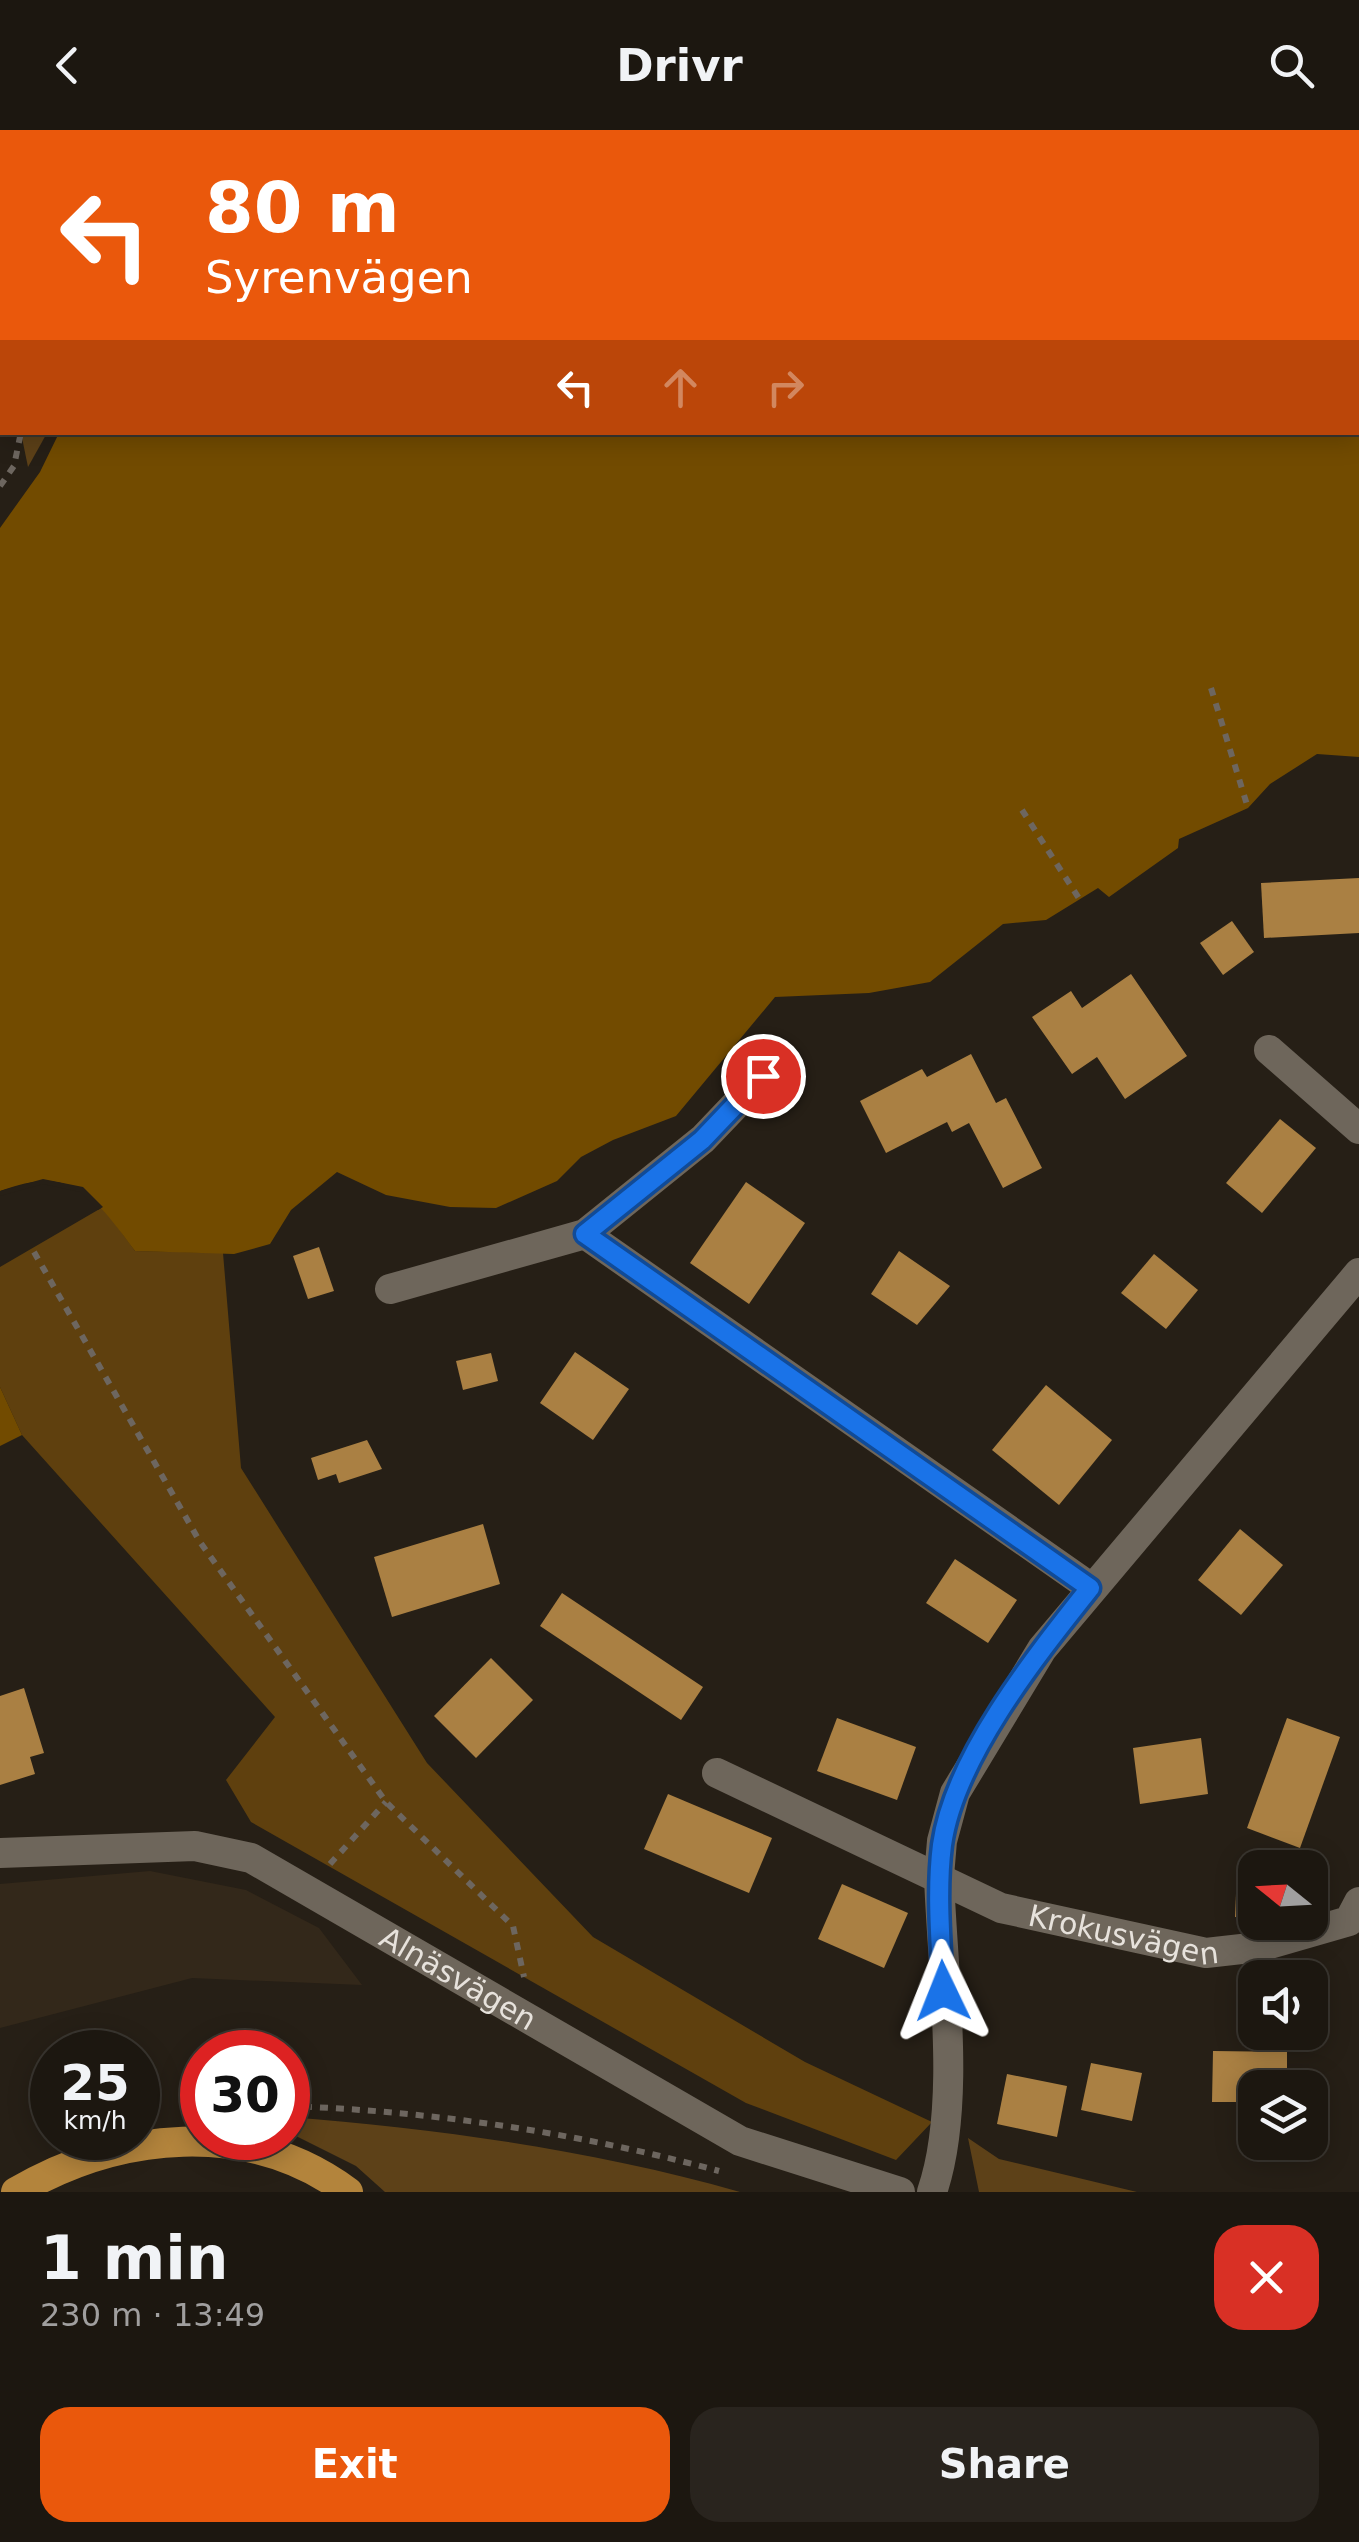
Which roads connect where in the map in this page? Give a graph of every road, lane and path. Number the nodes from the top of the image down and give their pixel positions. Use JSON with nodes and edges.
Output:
{"nodes":[{"id":1,"x":20,"y":435,"type":"edge"},
{"id":2,"x":0,"y":486,"type":"edge"},
{"id":3,"x":1210,"y":688,"type":"dead end"},
{"id":4,"x":1248,"y":808,"type":"dead end"},
{"id":5,"x":1022,"y":810,"type":"dead end"},
{"id":6,"x":1080,"y":900,"type":"dead end"},
{"id":7,"x":1269,"y":1050,"type":"dead end"},
{"id":8,"x":763,"y":1076,"type":"dead end"},
{"id":9,"x":1359,"y":1129,"type":"edge"},
{"id":10,"x":585,"y":1234,"type":"junction"},
{"id":11,"x":34,"y":1252,"type":"dead end"},
{"id":12,"x":1359,"y":1274,"type":"edge"},
{"id":13,"x":390,"y":1289,"type":"dead end"},
{"id":14,"x":1090,"y":1588,"type":"junction"},
{"id":15,"x":717,"y":1773,"type":"dead end"},
{"id":16,"x":386,"y":1802,"type":"junction"},
{"id":17,"x":0,"y":1853,"type":"edge"},
{"id":18,"x":320,"y":1876,"type":"dead end"},
{"id":19,"x":939,"y":1876,"type":"junction"},
{"id":20,"x":1356,"y":1916,"type":"edge"},
{"id":21,"x":528,"y":1994,"type":"dead end"},
{"id":22,"x":310,"y":2107,"type":"edge"},
{"id":23,"x":722,"y":2172,"type":"dead end"},
{"id":24,"x":16,"y":2192,"type":"edge"},
{"id":25,"x":348,"y":2192,"type":"edge"},
{"id":26,"x":900,"y":2192,"type":"edge"},
{"id":27,"x":932,"y":2192,"type":"edge"}],
"edges":[{"from":1,"to":2,"type":"path"},
{"from":3,"to":4,"type":"path"},
{"from":5,"to":6,"type":"path"},
{"from":7,"to":9,"type":"street"},
{"from":8,"to":10,"type":"street"},
{"from":10,"to":13,"type":"street"},
{"from":10,"to":14,"type":"street"},
{"from":11,"to":16,"type":"path"},
{"from":12,"to":14,"type":"street"},
{"from":14,"to":19,"type":"street"},
{"from":15,"to":19,"type":"street","name":"Krokusvägen"},
{"from":16,"to":18,"type":"path"},
{"from":16,"to":21,"type":"path"},
{"from":17,"to":26,"type":"street","name":"Alnäsvägen"},
{"from":19,"to":20,"type":"street","name":"Krokusvägen"},
{"from":19,"to":27,"type":"street"},
{"from":22,"to":23,"type":"path"},
{"from":24,"to":25,"type":"highway"}]}
